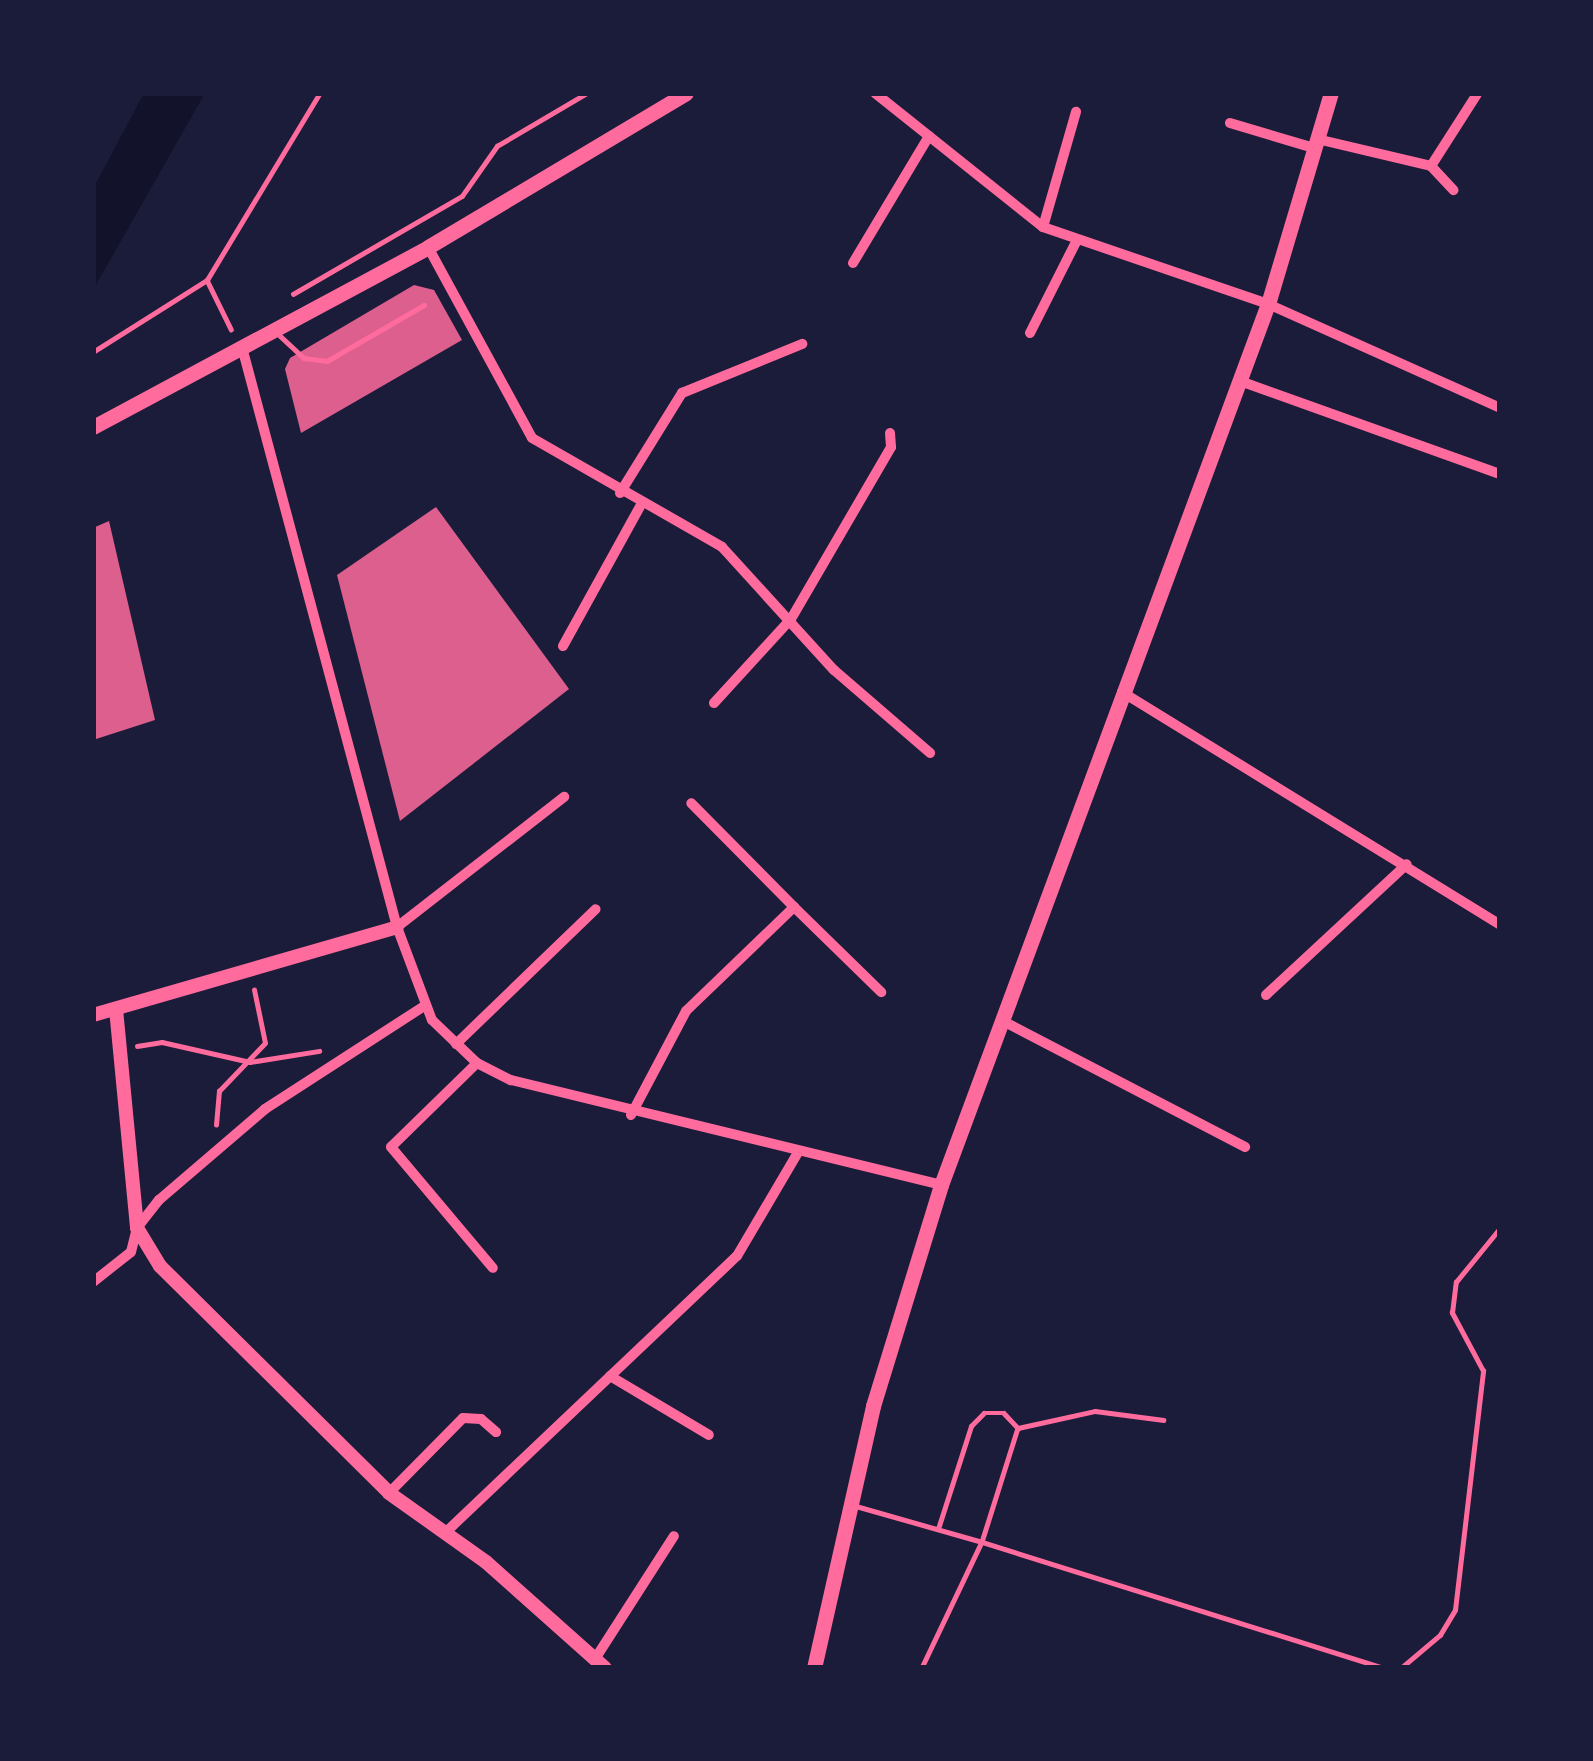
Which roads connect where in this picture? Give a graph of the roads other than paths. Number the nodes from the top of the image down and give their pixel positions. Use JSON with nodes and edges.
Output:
{"nodes":[{"id":1,"x":686,"y":93,"type":"edge"},
{"id":2,"x":875,"y":93,"type":"edge"},
{"id":3,"x":1331,"y":93,"type":"edge"},
{"id":4,"x":1477,"y":94,"type":"edge"},
{"id":5,"x":1076,"y":112,"type":"dead end"},
{"id":6,"x":1230,"y":123,"type":"dead end"},
{"id":7,"x":929,"y":136,"type":"junction"},
{"id":8,"x":1316,"y":144,"type":"junction"},
{"id":9,"x":1431,"y":166,"type":"junction"},
{"id":10,"x":1453,"y":190,"type":"dead end"},
{"id":11,"x":1043,"y":227,"type":"junction"},
{"id":12,"x":1077,"y":240,"type":"junction"},
{"id":13,"x":428,"y":247,"type":"junction"},
{"id":14,"x":853,"y":263,"type":"dead end"},
{"id":15,"x":1268,"y":304,"type":"junction"},
{"id":16,"x":424,"y":305,"type":"dead end"},
{"id":17,"x":276,"y":332,"type":"junction"},
{"id":18,"x":1030,"y":333,"type":"dead end"},
{"id":19,"x":802,"y":344,"type":"dead end"},
{"id":20,"x":243,"y":351,"type":"junction"},
{"id":21,"x":1240,"y":381,"type":"junction"},
{"id":22,"x":1500,"y":408,"type":"edge"},
{"id":23,"x":93,"y":427,"type":"edge"},
{"id":24,"x":890,"y":433,"type":"dead end"},
{"id":25,"x":1500,"y":474,"type":"edge"},
{"id":26,"x":620,"y":493,"type":"junction"},
{"id":27,"x":642,"y":503,"type":"junction"},
{"id":28,"x":791,"y":619,"type":"junction"},
{"id":29,"x":563,"y":646,"type":"dead end"},
{"id":30,"x":1122,"y":692,"type":"junction"},
{"id":31,"x":714,"y":704,"type":"dead end"},
{"id":32,"x":930,"y":753,"type":"dead end"},
{"id":33,"x":564,"y":796,"type":"dead end"},
{"id":34,"x":692,"y":802,"type":"dead end"},
{"id":35,"x":1407,"y":864,"type":"junction"},
{"id":36,"x":794,"y":907,"type":"junction"},
{"id":37,"x":596,"y":909,"type":"dead end"},
{"id":38,"x":1500,"y":925,"type":"edge"},
{"id":39,"x":397,"y":927,"type":"junction"},
{"id":40,"x":881,"y":992,"type":"dead end"},
{"id":41,"x":1266,"y":995,"type":"dead end"},
{"id":42,"x":424,"y":1006,"type":"junction"},
{"id":43,"x":116,"y":1009,"type":"junction"},
{"id":44,"x":93,"y":1015,"type":"edge"},
{"id":45,"x":1003,"y":1021,"type":"junction"},
{"id":46,"x":456,"y":1044,"type":"junction"},
{"id":47,"x":478,"y":1063,"type":"junction"},
{"id":48,"x":631,"y":1114,"type":"junction"},
{"id":49,"x":1246,"y":1147,"type":"dead end"},
{"id":50,"x":797,"y":1154,"type":"junction"},
{"id":51,"x":941,"y":1185,"type":"junction"},
{"id":52,"x":137,"y":1228,"type":"junction"},
{"id":53,"x":1500,"y":1228,"type":"edge"},
{"id":54,"x":494,"y":1268,"type":"dead end"},
{"id":55,"x":93,"y":1282,"type":"edge"},
{"id":56,"x":610,"y":1376,"type":"junction"},
{"id":57,"x":1163,"y":1420,"type":"dead end"},
{"id":58,"x":1018,"y":1428,"type":"junction"},
{"id":59,"x":496,"y":1432,"type":"dead end"},
{"id":60,"x":709,"y":1435,"type":"dead end"},
{"id":61,"x":389,"y":1493,"type":"junction"},
{"id":62,"x":850,"y":1504,"type":"junction"},
{"id":63,"x":938,"y":1529,"type":"junction"},
{"id":64,"x":446,"y":1532,"type":"junction"},
{"id":65,"x":674,"y":1536,"type":"dead end"},
{"id":66,"x":982,"y":1542,"type":"junction"},
{"id":67,"x":600,"y":1664,"type":"edge"},
{"id":68,"x":814,"y":1668,"type":"edge"},
{"id":69,"x":922,"y":1668,"type":"edge"},
{"id":70,"x":1385,"y":1668,"type":"edge"},
{"id":71,"x":1401,"y":1668,"type":"edge"}],
"edges":[{"from":1,"to":13,"type":"main road"},
{"from":2,"to":7,"type":"street"},
{"from":3,"to":8,"type":"main road"},
{"from":4,"to":9,"type":"street"},
{"from":5,"to":11,"type":"street"},
{"from":6,"to":8,"type":"street"},
{"from":7,"to":11,"type":"street"},
{"from":7,"to":14,"type":"street"},
{"from":8,"to":9,"type":"street"},
{"from":8,"to":15,"type":"main road"},
{"from":9,"to":10,"type":"street"},
{"from":11,"to":12,"type":"street"},
{"from":12,"to":15,"type":"street"},
{"from":12,"to":18,"type":"street"},
{"from":13,"to":17,"type":"main road"},
{"from":13,"to":26,"type":"street"},
{"from":15,"to":21,"type":"main road"},
{"from":15,"to":22,"type":"street"},
{"from":16,"to":17,"type":"lane"},
{"from":17,"to":20,"type":"main road"},
{"from":19,"to":26,"type":"street"},
{"from":20,"to":23,"type":"main road"},
{"from":20,"to":39,"type":"street"},
{"from":21,"to":25,"type":"street"},
{"from":21,"to":30,"type":"main road"},
{"from":24,"to":28,"type":"street"},
{"from":26,"to":27,"type":"street"},
{"from":27,"to":28,"type":"street"},
{"from":27,"to":29,"type":"street"},
{"from":28,"to":31,"type":"street"},
{"from":28,"to":32,"type":"street"},
{"from":30,"to":35,"type":"street"},
{"from":30,"to":45,"type":"main road"},
{"from":33,"to":39,"type":"street"},
{"from":34,"to":36,"type":"street"},
{"from":35,"to":38,"type":"street"},
{"from":35,"to":41,"type":"street"},
{"from":36,"to":40,"type":"street"},
{"from":36,"to":48,"type":"street"},
{"from":37,"to":46,"type":"street"},
{"from":39,"to":42,"type":"street"},
{"from":39,"to":43,"type":"street"},
{"from":42,"to":46,"type":"street"},
{"from":42,"to":52,"type":"street"},
{"from":43,"to":44,"type":"street"},
{"from":43,"to":52,"type":"street"},
{"from":45,"to":49,"type":"street"},
{"from":45,"to":51,"type":"main road"},
{"from":46,"to":47,"type":"street"},
{"from":47,"to":48,"type":"street"},
{"from":47,"to":54,"type":"street"},
{"from":48,"to":50,"type":"street"},
{"from":50,"to":51,"type":"street"},
{"from":50,"to":56,"type":"street"},
{"from":51,"to":62,"type":"main road"},
{"from":52,"to":55,"type":"street"},
{"from":52,"to":61,"type":"street"},
{"from":53,"to":71,"type":"lane"},
{"from":56,"to":60,"type":"street"},
{"from":56,"to":64,"type":"street"},
{"from":57,"to":58,"type":"lane"},
{"from":58,"to":63,"type":"lane"},
{"from":58,"to":66,"type":"lane"},
{"from":59,"to":61,"type":"street"},
{"from":61,"to":64,"type":"street"},
{"from":62,"to":63,"type":"lane"},
{"from":62,"to":68,"type":"main road"},
{"from":63,"to":66,"type":"lane"},
{"from":64,"to":67,"type":"street"},
{"from":65,"to":67,"type":"street"},
{"from":66,"to":69,"type":"lane"},
{"from":66,"to":70,"type":"lane"}]}
